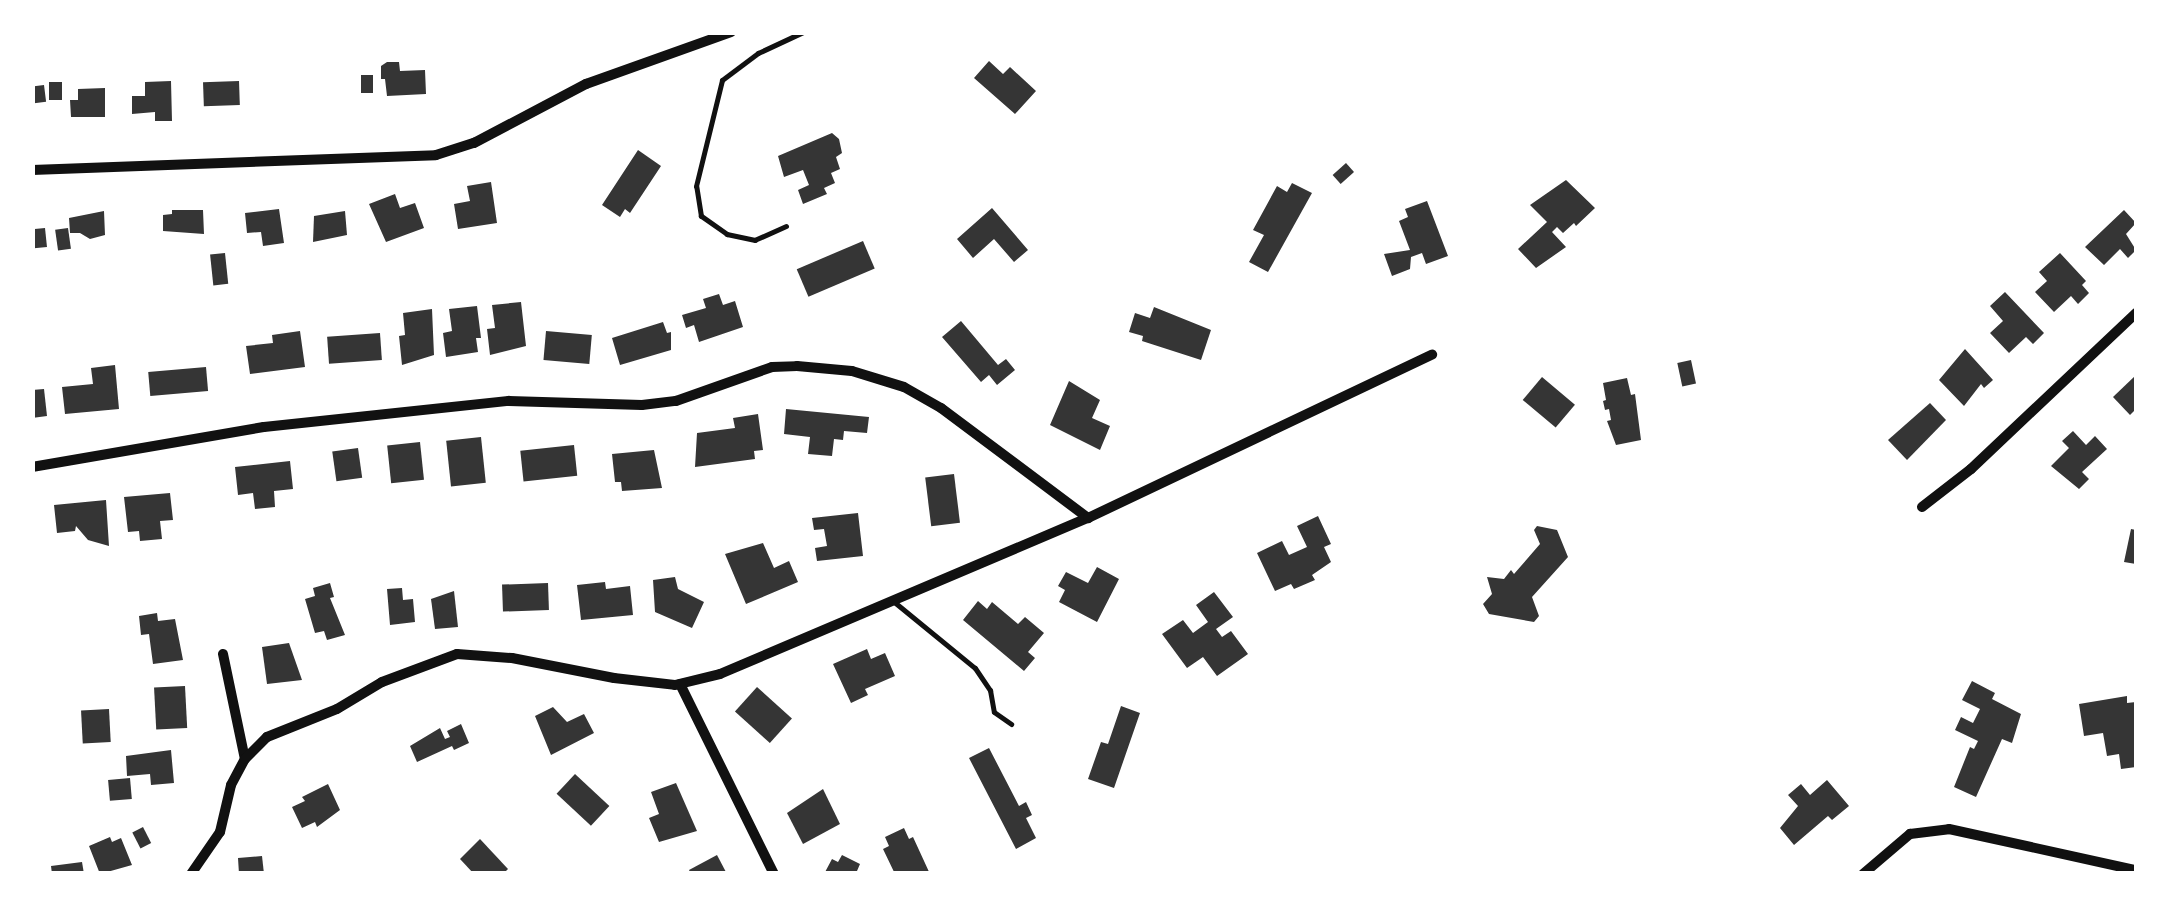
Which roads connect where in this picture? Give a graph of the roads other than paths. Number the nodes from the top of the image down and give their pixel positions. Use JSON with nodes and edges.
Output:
{"nodes":[{"id":1,"x":732,"y":32,"type":"edge"},
{"id":2,"x":803,"y":32,"type":"edge"},
{"id":3,"x":32,"y":170,"type":"edge"},
{"id":4,"x":786,"y":226,"type":"dead end"},
{"id":5,"x":2136,"y":313,"type":"edge"},
{"id":6,"x":1432,"y":356,"type":"dead end"},
{"id":7,"x":32,"y":467,"type":"edge"},
{"id":8,"x":1922,"y":507,"type":"dead end"},
{"id":9,"x":1088,"y":518,"type":"junction"},
{"id":10,"x":893,"y":602,"type":"junction"},
{"id":11,"x":223,"y":654,"type":"dead end"},
{"id":12,"x":680,"y":684,"type":"junction"},
{"id":13,"x":1011,"y":724,"type":"dead end"},
{"id":14,"x":246,"y":760,"type":"junction"},
{"id":15,"x":202,"y":869,"type":"edge"},
{"id":16,"x":2136,"y":870,"type":"edge"},
{"id":17,"x":191,"y":874,"type":"edge"},
{"id":18,"x":774,"y":874,"type":"edge"},
{"id":19,"x":1863,"y":874,"type":"edge"}],
"edges":[{"from":1,"to":3,"type":"street"},
{"from":2,"to":4,"type":"lane"},
{"from":5,"to":8,"type":"street"},
{"from":6,"to":9,"type":"street"},
{"from":7,"to":9,"type":"street"},
{"from":9,"to":10,"type":"street"},
{"from":10,"to":12,"type":"street"},
{"from":10,"to":13,"type":"lane"},
{"from":11,"to":14,"type":"street"},
{"from":12,"to":14,"type":"street"},
{"from":12,"to":18,"type":"street"},
{"from":14,"to":15,"type":"street"},
{"from":15,"to":17,"type":"street"},
{"from":16,"to":19,"type":"street"}]}
